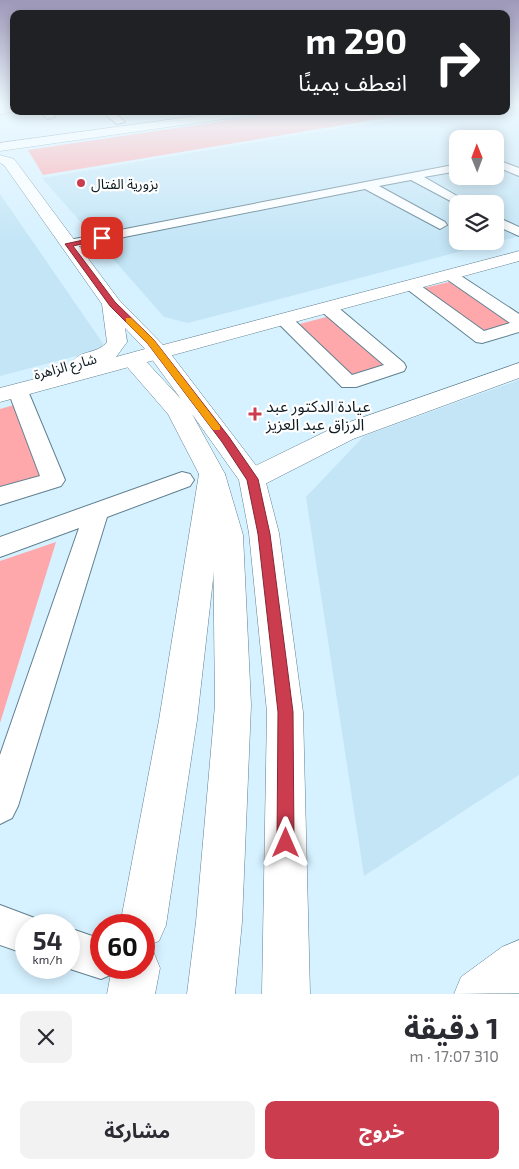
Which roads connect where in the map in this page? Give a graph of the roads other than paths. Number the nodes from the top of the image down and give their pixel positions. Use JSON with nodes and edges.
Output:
{"nodes":[{"id":1,"x":512,"y":156,"type":"dead end"},
{"id":2,"x":504,"y":158,"type":"edge"},
{"id":3,"x":0,"y":159,"type":"edge"},
{"id":4,"x":504,"y":164,"type":"edge"},
{"id":5,"x":449,"y":169,"type":"edge"},
{"id":6,"x":519,"y":172,"type":"edge"},
{"id":7,"x":412,"y":176,"type":"junction"},
{"id":8,"x":367,"y":185,"type":"junction"},
{"id":9,"x":449,"y":196,"type":"edge"},
{"id":10,"x":504,"y":224,"type":"edge"},
{"id":11,"x":440,"y":225,"type":"dead end"},
{"id":12,"x":519,"y":232,"type":"edge"},
{"id":13,"x":68,"y":244,"type":"junction"},
{"id":14,"x":519,"y":254,"type":"edge"},
{"id":15,"x":450,"y":274,"type":"junction"},
{"id":16,"x":411,"y":286,"type":"junction"},
{"id":17,"x":112,"y":304,"type":"junction"},
{"id":18,"x":328,"y":308,"type":"junction"},
{"id":19,"x":284,"y":320,"type":"junction"},
{"id":20,"x":519,"y":324,"type":"edge"},
{"id":21,"x":148,"y":352,"type":"junction"},
{"id":22,"x":519,"y":370,"type":"edge"},
{"id":23,"x":6,"y":390,"type":"edge"},
{"id":24,"x":197,"y":477,"type":"junction"},
{"id":25,"x":252,"y":479,"type":"junction"},
{"id":26,"x":0,"y":496,"type":"edge"},
{"id":27,"x":97,"y":511,"type":"junction"},
{"id":28,"x":0,"y":547,"type":"edge"},
{"id":29,"x":0,"y":806,"type":"edge"},
{"id":30,"x":145,"y":914,"type":"edge"},
{"id":31,"x":0,"y":925,"type":"edge"},
{"id":32,"x":15,"y":930,"type":"edge"},
{"id":33,"x":519,"y":964,"type":"edge"},
{"id":34,"x":211,"y":994,"type":"edge"},
{"id":35,"x":286,"y":994,"type":"edge"},
{"id":36,"x":478,"y":994,"type":"edge"}],
"edges":[{"from":1,"to":2,"type":"street"},
{"from":3,"to":13,"type":"main road"},
{"from":4,"to":6,"type":"street"},
{"from":5,"to":7,"type":"street"},
{"from":7,"to":8,"type":"street"},
{"from":7,"to":9,"type":"street"},
{"from":8,"to":11,"type":"street"},
{"from":8,"to":13,"type":"street"},
{"from":10,"to":12,"type":"street"},
{"from":13,"to":17,"type":"main road"},
{"from":14,"to":15,"type":"main road"},
{"from":14,"to":21,"type":"main road"},
{"from":15,"to":16,"type":"main road"},
{"from":15,"to":20,"type":"street"},
{"from":16,"to":18,"type":"main road"},
{"from":16,"to":20,"type":"street"},
{"from":17,"to":21,"type":"main road"},
{"from":17,"to":23,"type":"main road","name":"شارع الزاهرة"},
{"from":18,"to":19,"type":"main road"},
{"from":18,"to":19,"type":"street"},
{"from":19,"to":21,"type":"main road"},
{"from":21,"to":23,"type":"main road","name":"شارع الزاهرة"},
{"from":21,"to":24,"type":"main road"},
{"from":21,"to":25,"type":"main road"},
{"from":22,"to":25,"type":"main road"},
{"from":23,"to":26,"type":"street"},
{"from":24,"to":27,"type":"street"},
{"from":24,"to":30,"type":"main road"},
{"from":24,"to":34,"type":"main road"},
{"from":25,"to":35,"type":"main road"},
{"from":27,"to":28,"type":"street"},
{"from":27,"to":29,"type":"street"},
{"from":31,"to":32,"type":"street"},
{"from":33,"to":36,"type":"main road"}]}
